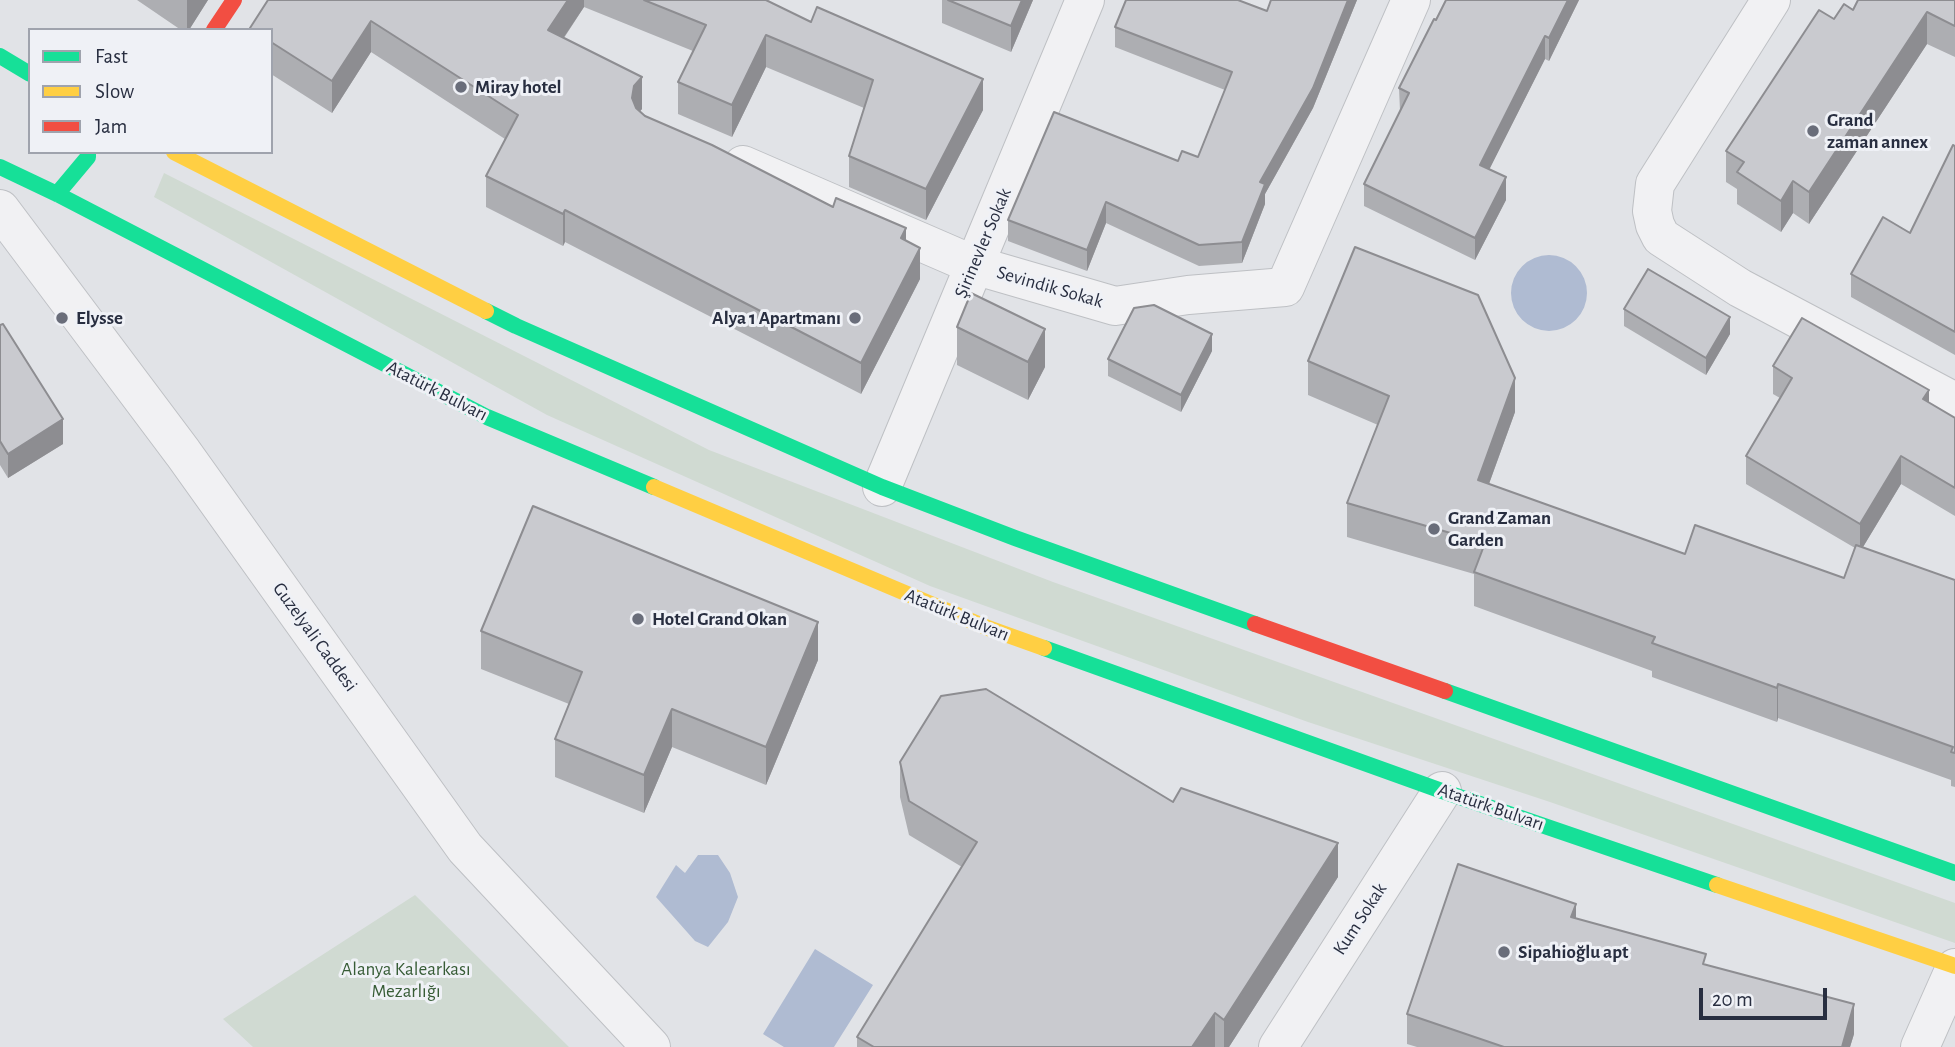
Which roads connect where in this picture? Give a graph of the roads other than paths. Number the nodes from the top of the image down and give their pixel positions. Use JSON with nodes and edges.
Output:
{"nodes":[{"id":1,"x":234,"y":0,"type":"edge"},
{"id":2,"x":1085,"y":0,"type":"edge"},
{"id":3,"x":1412,"y":0,"type":"edge"},
{"id":4,"x":1770,"y":0,"type":"edge"},
{"id":5,"x":215,"y":28,"type":"edge"},
{"id":6,"x":2,"y":60,"type":"edge"},
{"id":7,"x":28,"y":73,"type":"edge"},
{"id":8,"x":706,"y":149,"type":"edge"},
{"id":9,"x":88,"y":154,"type":"edge"},
{"id":10,"x":179,"y":154,"type":"edge"},
{"id":11,"x":0,"y":167,"type":"edge"},
{"id":12,"x":57,"y":194,"type":"junction"},
{"id":13,"x":0,"y":209,"type":"edge"},
{"id":14,"x":974,"y":265,"type":"junction"},
{"id":15,"x":1955,"y":402,"type":"edge"},
{"id":16,"x":882,"y":487,"type":"junction"},
{"id":17,"x":1442,"y":791,"type":"junction"},
{"id":18,"x":1955,"y":873,"type":"edge"},
{"id":19,"x":1955,"y":967,"type":"edge"},
{"id":20,"x":650,"y":1047,"type":"edge"},
{"id":21,"x":1278,"y":1047,"type":"edge"},
{"id":22,"x":1920,"y":1047,"type":"edge"}],
"edges":[{"from":1,"to":5,"type":"street"},
{"from":2,"to":14,"type":"street","name":"Şirinevler Sokak"},
{"from":3,"to":14,"type":"street","name":"Sevindik Sokak"},
{"from":4,"to":15,"type":"street"},
{"from":6,"to":7,"type":"street"},
{"from":8,"to":14,"type":"street","name":"Sevindik Sokak"},
{"from":9,"to":12,"type":"street"},
{"from":10,"to":16,"type":"street"},
{"from":11,"to":12,"type":"street","name":"Atatürk Bulvarı"},
{"from":12,"to":17,"type":"street","name":"Atatürk Bulvarı"},
{"from":13,"to":20,"type":"street","name":"Guzelyali Caddesi"},
{"from":14,"to":16,"type":"street","name":"Şirinevler Sokak"},
{"from":16,"to":18,"type":"street"},
{"from":17,"to":19,"type":"street","name":"Atatürk Bulvarı"},
{"from":17,"to":21,"type":"street","name":"Kum Sokak"},
{"from":19,"to":22,"type":"street"}]}
